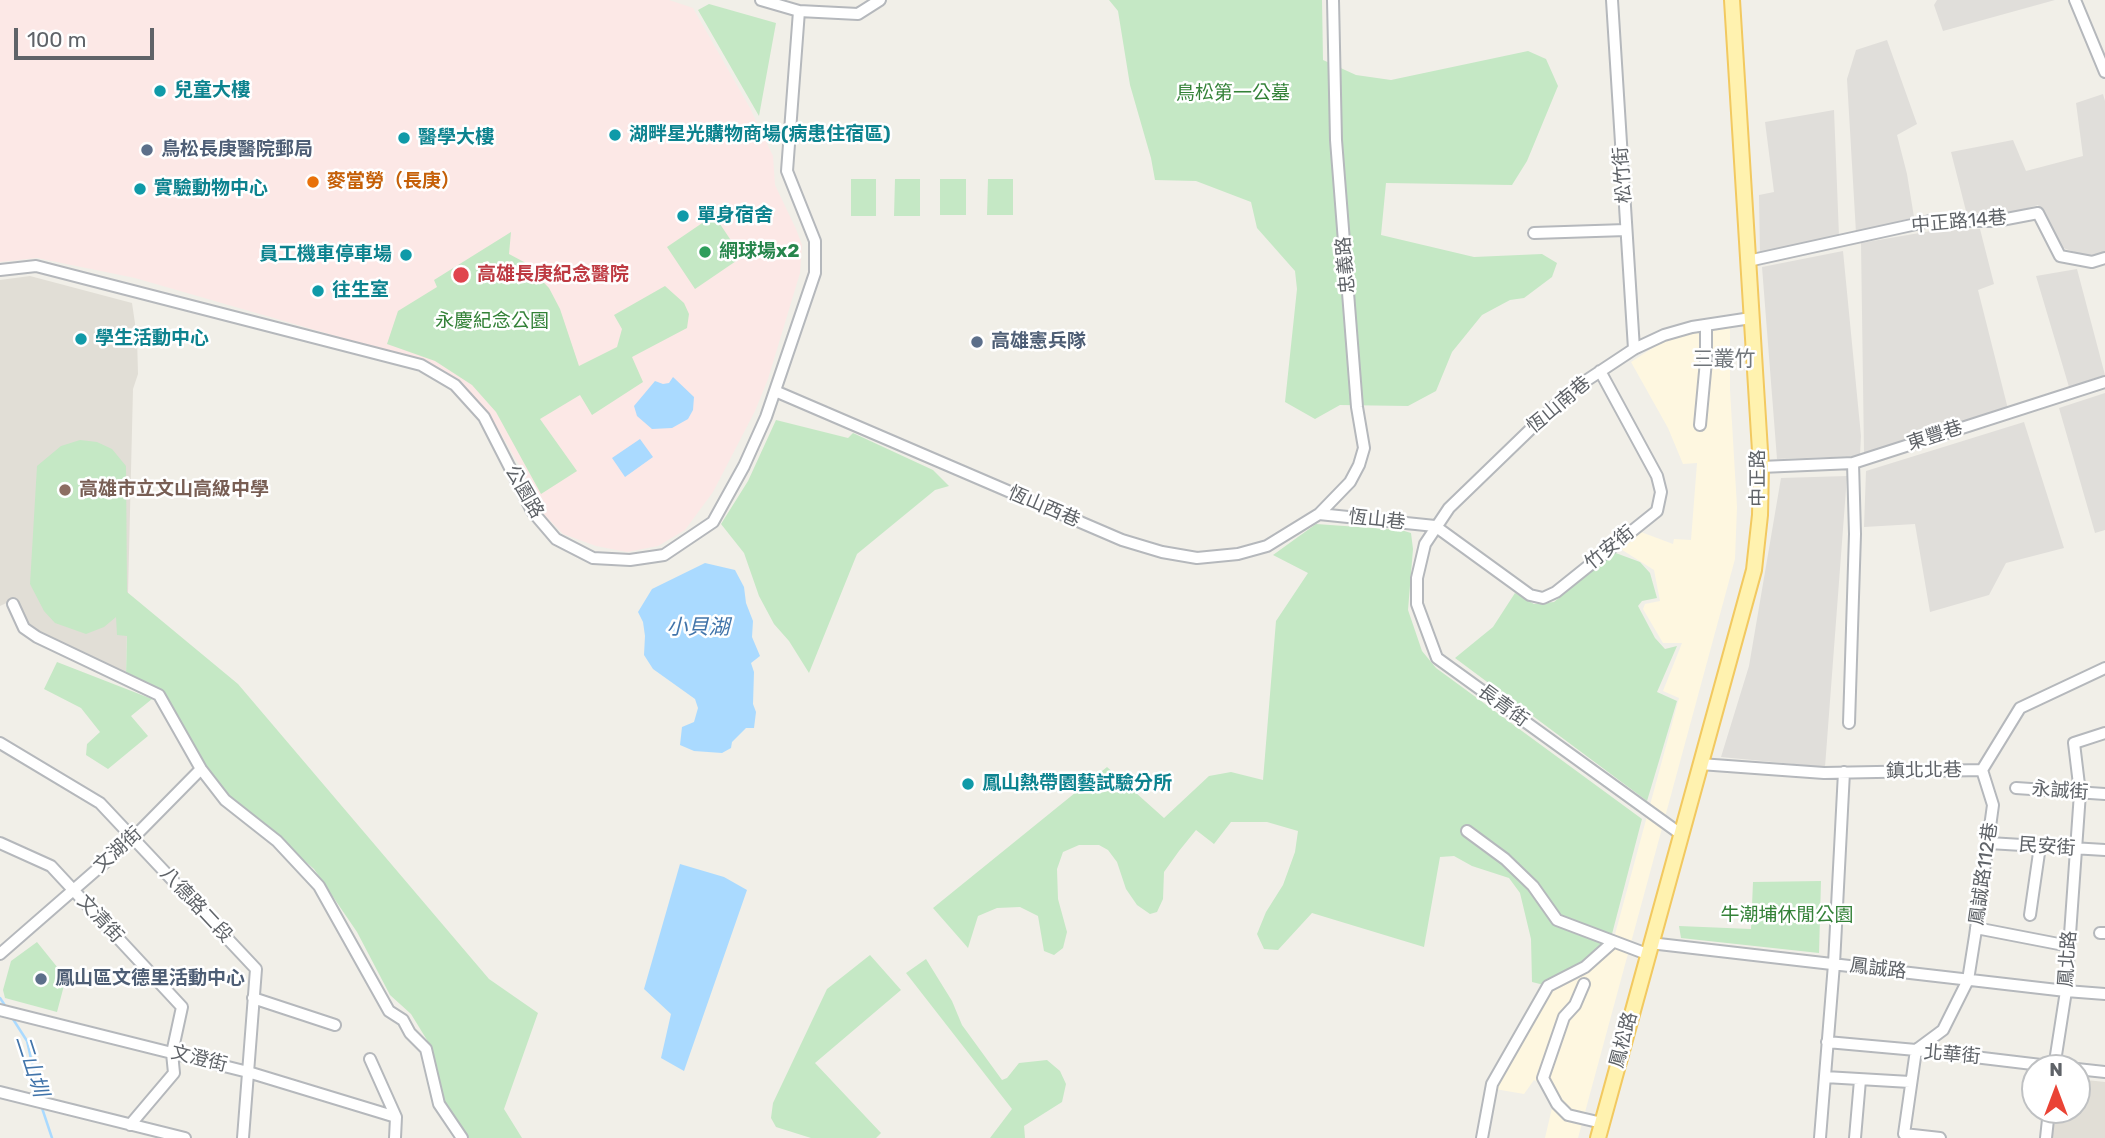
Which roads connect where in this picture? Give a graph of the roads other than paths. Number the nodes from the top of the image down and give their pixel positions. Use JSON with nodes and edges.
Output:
{"nodes":[{"id":1,"x":761,"y":0,"type":"edge"},
{"id":2,"x":880,"y":0,"type":"edge"},
{"id":3,"x":1333,"y":0,"type":"edge"},
{"id":4,"x":1612,"y":0,"type":"edge"},
{"id":5,"x":1732,"y":0,"type":"edge"},
{"id":6,"x":2075,"y":0,"type":"edge"},
{"id":7,"x":799,"y":11,"type":"junction"},
{"id":8,"x":2105,"y":72,"type":"edge"},
{"id":9,"x":1626,"y":230,"type":"junction"},
{"id":10,"x":1534,"y":233,"type":"dead end"},
{"id":11,"x":2105,"y":258,"type":"edge"},
{"id":12,"x":1748,"y":261,"type":"junction"},
{"id":13,"x":0,"y":270,"type":"edge"},
{"id":14,"x":1751,"y":318,"type":"junction"},
{"id":15,"x":1706,"y":325,"type":"junction"},
{"id":16,"x":1634,"y":349,"type":"junction"},
{"id":17,"x":1600,"y":371,"type":"junction"},
{"id":18,"x":2105,"y":382,"type":"edge"},
{"id":19,"x":775,"y":391,"type":"junction"},
{"id":20,"x":1700,"y":425,"type":"dead end"},
{"id":21,"x":1853,"y":463,"type":"junction"},
{"id":22,"x":1761,"y":467,"type":"junction"},
{"id":23,"x":1319,"y":514,"type":"junction"},
{"id":24,"x":1435,"y":526,"type":"junction"},
{"id":25,"x":13,"y":604,"type":"dead end"},
{"id":26,"x":2105,"y":668,"type":"edge"},
{"id":27,"x":1849,"y":723,"type":"dead end"},
{"id":28,"x":2105,"y":733,"type":"edge"},
{"id":29,"x":0,"y":743,"type":"edge"},
{"id":30,"x":1700,"y":764,"type":"junction"},
{"id":31,"x":201,"y":769,"type":"junction"},
{"id":32,"x":1982,"y":770,"type":"junction"},
{"id":33,"x":1844,"y":772,"type":"junction"},
{"id":34,"x":2016,"y":788,"type":"dead end"},
{"id":35,"x":2080,"y":793,"type":"junction"},
{"id":36,"x":2105,"y":794,"type":"edge"},
{"id":37,"x":1467,"y":831,"type":"dead end"},
{"id":38,"x":1682,"y":835,"type":"junction"},
{"id":39,"x":133,"y":838,"type":"junction"},
{"id":40,"x":1989,"y":843,"type":"junction"},
{"id":41,"x":0,"y":844,"type":"edge"},
{"id":42,"x":2040,"y":846,"type":"junction"},
{"id":43,"x":2076,"y":848,"type":"junction"},
{"id":44,"x":2105,"y":850,"type":"edge"},
{"id":45,"x":74,"y":890,"type":"junction"},
{"id":46,"x":2030,"y":915,"type":"dead end"},
{"id":47,"x":1976,"y":929,"type":"junction"},
{"id":48,"x":1613,"y":942,"type":"junction"},
{"id":49,"x":2069,"y":946,"type":"junction"},
{"id":50,"x":1649,"y":948,"type":"junction"},
{"id":51,"x":0,"y":954,"type":"edge"},
{"id":52,"x":1834,"y":964,"type":"junction"},
{"id":53,"x":1968,"y":980,"type":"junction"},
{"id":54,"x":1584,"y":984,"type":"dead end"},
{"id":55,"x":2066,"y":991,"type":"junction"},
{"id":56,"x":2105,"y":994,"type":"edge"},
{"id":57,"x":253,"y":998,"type":"junction"},
{"id":58,"x":6,"y":1011,"type":"edge"},
{"id":59,"x":335,"y":1025,"type":"dead end"},
{"id":60,"x":1827,"y":1042,"type":"junction"},
{"id":61,"x":1916,"y":1049,"type":"junction"},
{"id":62,"x":172,"y":1053,"type":"junction"},
{"id":63,"x":2059,"y":1054,"type":"edge"},
{"id":64,"x":370,"y":1059,"type":"dead end"},
{"id":65,"x":2021,"y":1063,"type":"edge"},
{"id":66,"x":248,"y":1072,"type":"junction"},
{"id":67,"x":1825,"y":1077,"type":"junction"},
{"id":68,"x":1860,"y":1080,"type":"junction"},
{"id":69,"x":1910,"y":1082,"type":"junction"},
{"id":70,"x":0,"y":1092,"type":"edge"},
{"id":71,"x":396,"y":1117,"type":"junction"},
{"id":72,"x":1602,"y":1123,"type":"junction"},
{"id":73,"x":130,"y":1125,"type":"junction"},
{"id":74,"x":1904,"y":1136,"type":"edge"},
{"id":75,"x":185,"y":1138,"type":"edge"},
{"id":76,"x":243,"y":1138,"type":"edge"},
{"id":77,"x":395,"y":1138,"type":"edge"},
{"id":78,"x":462,"y":1138,"type":"edge"},
{"id":79,"x":1482,"y":1138,"type":"edge"},
{"id":80,"x":1598,"y":1138,"type":"edge"},
{"id":81,"x":1820,"y":1138,"type":"edge"},
{"id":82,"x":1855,"y":1138,"type":"edge"},
{"id":83,"x":1940,"y":1138,"type":"edge"}],
"edges":[{"from":1,"to":7,"type":"street"},
{"from":2,"to":7,"type":"street"},
{"from":3,"to":23,"type":"street","name":"忠義路"},
{"from":4,"to":9,"type":"street","name":"松竹街"},
{"from":5,"to":12,"type":"main road","name":"中正路"},
{"from":6,"to":8,"type":"street"},
{"from":7,"to":19,"type":"street","name":"公園路"},
{"from":9,"to":10,"type":"street"},
{"from":9,"to":16,"type":"street","name":"松竹街"},
{"from":11,"to":12,"type":"street","name":"中正路14巷"},
{"from":12,"to":14,"type":"main road","name":"中正路"},
{"from":13,"to":19,"type":"street","name":"公園路"},
{"from":14,"to":15,"type":"street","name":"恆山南巷"},
{"from":14,"to":22,"type":"main road","name":"中正路"},
{"from":15,"to":16,"type":"street","name":"恆山南巷"},
{"from":15,"to":20,"type":"street"},
{"from":16,"to":17,"type":"street","name":"恆山南巷"},
{"from":17,"to":24,"type":"street","name":"恆山南巷"},
{"from":17,"to":24,"type":"street","name":"竹安街"},
{"from":18,"to":21,"type":"street","name":"東豐巷"},
{"from":19,"to":23,"type":"street","name":"恆山西巷"},
{"from":21,"to":22,"type":"street","name":"東豐巷"},
{"from":21,"to":27,"type":"street"},
{"from":22,"to":30,"type":"main road","name":"中正路"},
{"from":23,"to":24,"type":"street","name":"恆山巷"},
{"from":24,"to":38,"type":"street","name":"長青街"},
{"from":25,"to":31,"type":"street"},
{"from":26,"to":32,"type":"street","name":"鎮北北巷"},
{"from":28,"to":35,"type":"street","name":"鳳北路"},
{"from":29,"to":39,"type":"street","name":"八德路二段"},
{"from":30,"to":33,"type":"street","name":"鎮北北巷"},
{"from":30,"to":38,"type":"main road","name":"中正路"},
{"from":31,"to":39,"type":"street","name":"文湖街"},
{"from":31,"to":78,"type":"street"},
{"from":32,"to":33,"type":"street","name":"鎮北北巷"},
{"from":32,"to":40,"type":"street","name":"鳳誠路112巷"},
{"from":33,"to":52,"type":"street"},
{"from":34,"to":35,"type":"street","name":"永誠街"},
{"from":35,"to":36,"type":"street","name":"永誠街"},
{"from":35,"to":43,"type":"street","name":"鳳北路"},
{"from":37,"to":48,"type":"street","name":"鳳誠路"},
{"from":38,"to":50,"type":"main road","name":"中正路"},
{"from":39,"to":45,"type":"street","name":"文湖街"},
{"from":39,"to":57,"type":"street","name":"八德路二段"},
{"from":40,"to":42,"type":"street","name":"民安街"},
{"from":40,"to":47,"type":"street","name":"鳳誠路112巷"},
{"from":41,"to":45,"type":"street","name":"文清街"},
{"from":42,"to":43,"type":"street","name":"民安街"},
{"from":42,"to":46,"type":"street"},
{"from":43,"to":44,"type":"street","name":"民安街"},
{"from":43,"to":49,"type":"street","name":"鳳北路"},
{"from":45,"to":51,"type":"street","name":"文湖街"},
{"from":45,"to":62,"type":"street","name":"文清街"},
{"from":47,"to":49,"type":"street"},
{"from":47,"to":53,"type":"street","name":"鳳誠路112巷"},
{"from":48,"to":50,"type":"street","name":"鳳誠路"},
{"from":48,"to":79,"type":"street"},
{"from":49,"to":55,"type":"street","name":"鳳北路"},
{"from":50,"to":52,"type":"street","name":"鳳誠路"},
{"from":50,"to":72,"type":"main road","name":"鳳松路"},
{"from":52,"to":53,"type":"street","name":"鳳誠路"},
{"from":52,"to":60,"type":"street"},
{"from":53,"to":55,"type":"street","name":"鳳誠路"},
{"from":53,"to":61,"type":"street","name":"鳳誠路112巷"},
{"from":54,"to":72,"type":"street"},
{"from":55,"to":56,"type":"street","name":"鳳誠路"},
{"from":55,"to":63,"type":"street","name":"鳳北路"},
{"from":57,"to":59,"type":"street"},
{"from":57,"to":66,"type":"street","name":"八德路二段"},
{"from":58,"to":62,"type":"street","name":"文澄街"},
{"from":60,"to":61,"type":"street"},
{"from":60,"to":67,"type":"street"},
{"from":61,"to":65,"type":"street","name":"北華街"},
{"from":61,"to":69,"type":"street","name":"北華街"},
{"from":62,"to":66,"type":"street","name":"文澄街"},
{"from":62,"to":73,"type":"street","name":"文清街"},
{"from":64,"to":71,"type":"street"},
{"from":66,"to":71,"type":"street","name":"文澄街"},
{"from":66,"to":76,"type":"street","name":"八德路二段"},
{"from":67,"to":68,"type":"street"},
{"from":67,"to":81,"type":"street"},
{"from":68,"to":69,"type":"street"},
{"from":68,"to":82,"type":"street"},
{"from":69,"to":74,"type":"street","name":"北華街"},
{"from":70,"to":73,"type":"street"},
{"from":71,"to":77,"type":"street"},
{"from":72,"to":80,"type":"main road","name":"鳳松路"},
{"from":73,"to":75,"type":"street"},
{"from":74,"to":83,"type":"street","name":"北華街"}]}
